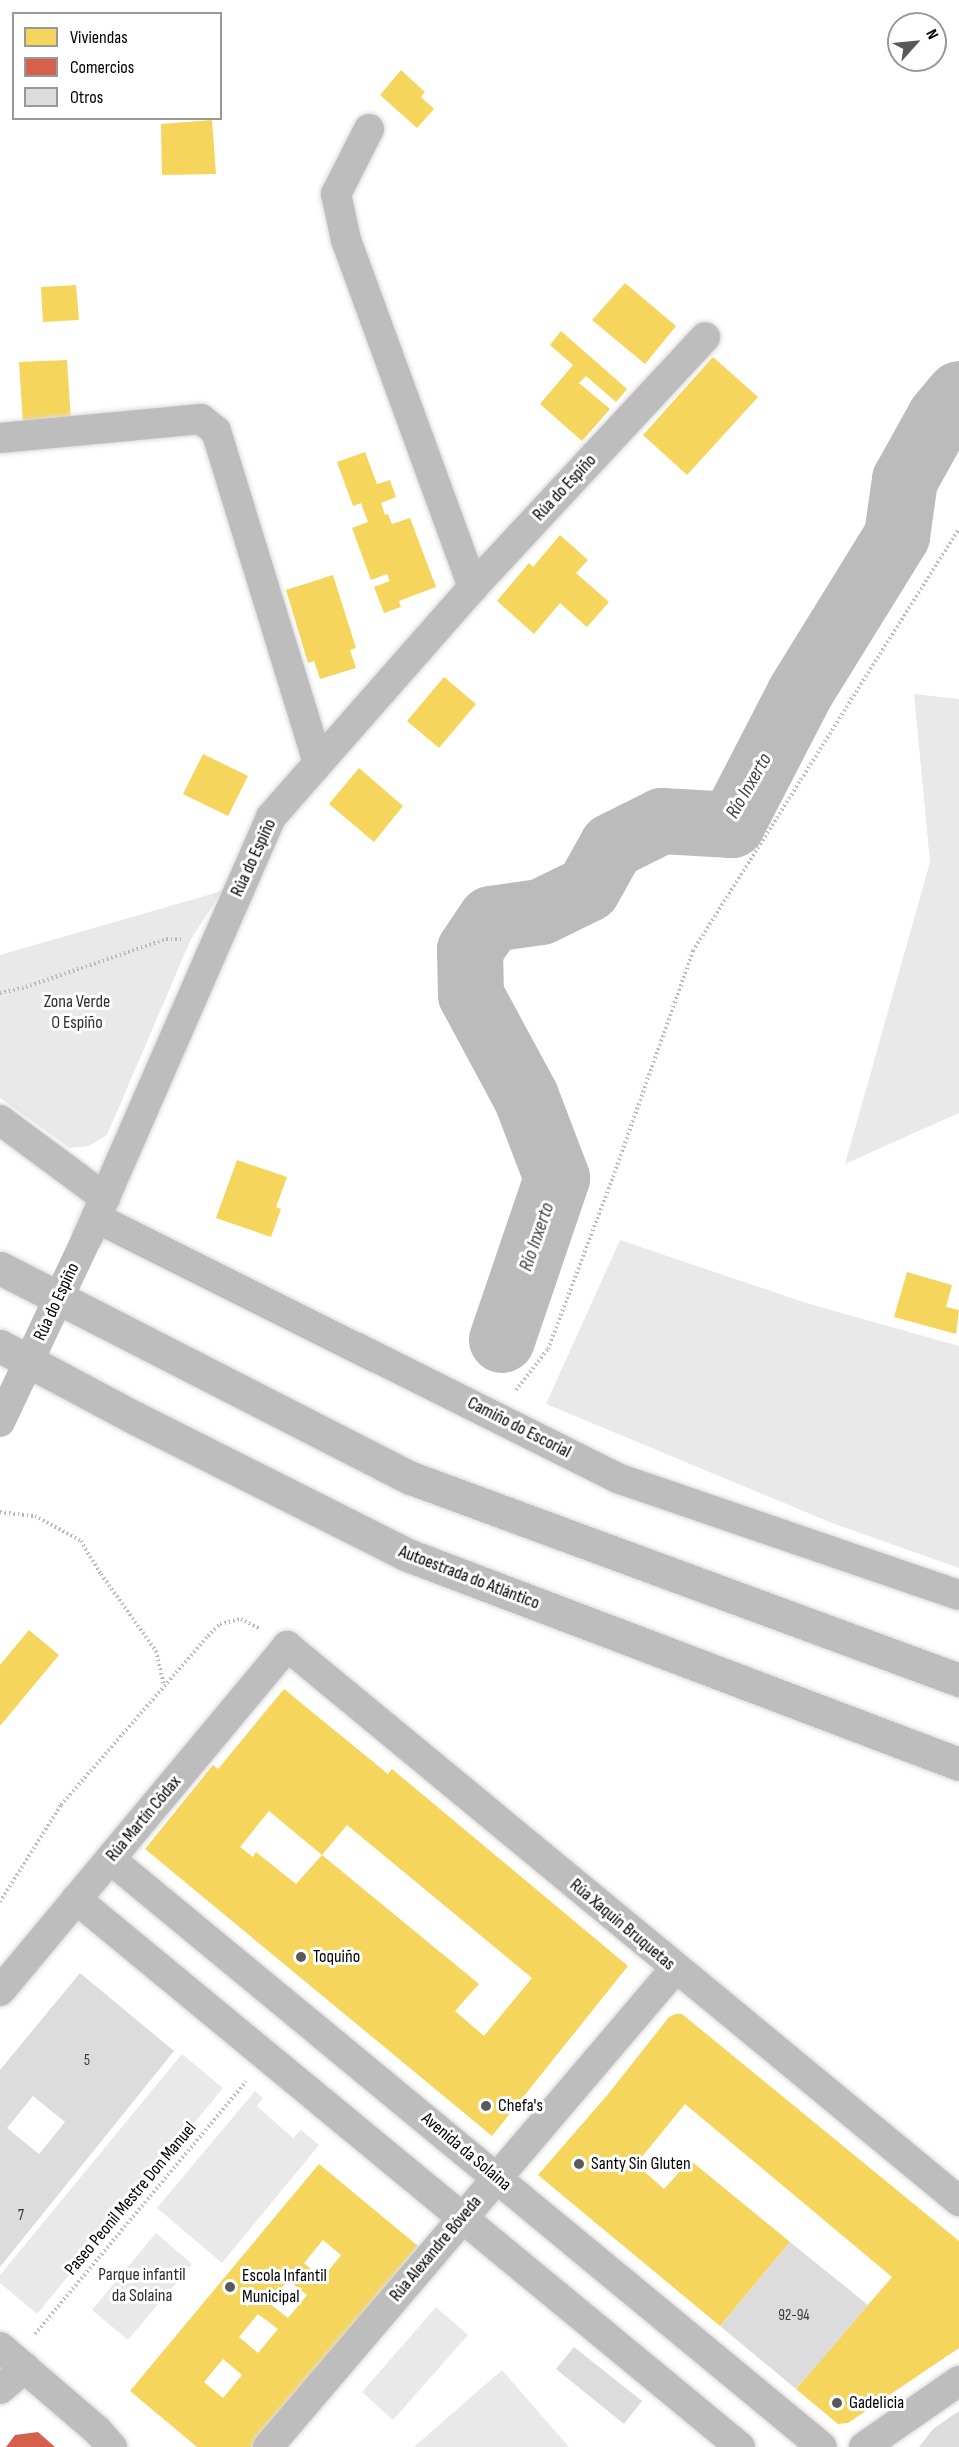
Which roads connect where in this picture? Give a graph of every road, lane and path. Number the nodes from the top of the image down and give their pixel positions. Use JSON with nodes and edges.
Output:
{"nodes":[{"id":1,"x":369,"y":129,"type":"dead end"},
{"id":2,"x":705,"y":337,"type":"dead end"},
{"id":3,"x":0,"y":438,"type":"edge"},
{"id":4,"x":959,"y":529,"type":"edge"},
{"id":5,"x":473,"y":587,"type":"junction"},
{"id":6,"x":318,"y":762,"type":"junction"},
{"id":7,"x":216,"y":941,"type":"junction"},
{"id":8,"x":0,"y":993,"type":"edge"},
{"id":9,"x":0,"y":1120,"type":"edge"},
{"id":10,"x":97,"y":1217,"type":"junction"},
{"id":11,"x":0,"y":1268,"type":"edge"},
{"id":12,"x":0,"y":1346,"type":"edge"},
{"id":13,"x":495,"y":1416,"type":"junction"},
{"id":14,"x":0,"y":1422,"type":"edge"},
{"id":15,"x":0,"y":1512,"type":"edge"},
{"id":16,"x":959,"y":1595,"type":"edge"},
{"id":17,"x":287,"y":1646,"type":"junction"},
{"id":18,"x":959,"y":1680,"type":"edge"},
{"id":19,"x":164,"y":1687,"type":"junction"},
{"id":20,"x":959,"y":1764,"type":"edge"},
{"id":21,"x":110,"y":1858,"type":"junction"},
{"id":22,"x":76,"y":1899,"type":"junction"},
{"id":23,"x":0,"y":1902,"type":"edge"},
{"id":24,"x":675,"y":1969,"type":"junction"},
{"id":25,"x":0,"y":1991,"type":"edge"},
{"id":26,"x":268,"y":2056,"type":"junction"},
{"id":27,"x":497,"y":2178,"type":"junction"},
{"id":28,"x":959,"y":2201,"type":"edge"},
{"id":29,"x":462,"y":2218,"type":"junction"},
{"id":30,"x":13,"y":2358,"type":"edge"},
{"id":31,"x":959,"y":2382,"type":"edge"},
{"id":32,"x":0,"y":2389,"type":"edge"},
{"id":33,"x":112,"y":2447,"type":"edge"},
{"id":34,"x":268,"y":2447,"type":"edge"},
{"id":35,"x":740,"y":2447,"type":"edge"},
{"id":36,"x":822,"y":2447,"type":"edge"},
{"id":37,"x":864,"y":2447,"type":"edge"}],
"edges":[{"from":1,"to":5,"type":"street"},
{"from":2,"to":5,"type":"street","name":"Rúa do Espiño"},
{"from":3,"to":6,"type":"street"},
{"from":4,"to":13,"type":"path"},
{"from":5,"to":6,"type":"street","name":"Rúa do Espiño"},
{"from":6,"to":7,"type":"street","name":"Rúa do Espiño"},
{"from":7,"to":8,"type":"path"},
{"from":7,"to":10,"type":"street","name":"Rúa do Espiño"},
{"from":9,"to":10,"type":"street","name":"Camiño do Escorial"},
{"from":10,"to":13,"type":"street","name":"Camiño do Escorial"},
{"from":10,"to":14,"type":"street","name":"Rúa do Espiño","bridge":true},
{"from":11,"to":18,"type":"highway"},
{"from":12,"to":20,"type":"highway","name":"Autoestrada do Atlántico"},
{"from":13,"to":16,"type":"street","name":"Camiño do Escorial"},
{"from":15,"to":19,"type":"path"},
{"from":17,"to":19,"type":"path"},
{"from":17,"to":21,"type":"street","name":"Rúa Martín Códax"},
{"from":17,"to":24,"type":"street","name":"Rúa Xaquín Bruquetas"},
{"from":19,"to":23,"type":"path"},
{"from":21,"to":22,"type":"street","name":"Rúa Martín Códax"},
{"from":21,"to":27,"type":"street","name":"Avenida da Solaina"},
{"from":22,"to":25,"type":"street","name":"Rúa Martín Códax"},
{"from":22,"to":26,"type":"street"},
{"from":24,"to":27,"type":"street","name":"Rúa Alexandre Bóveda"},
{"from":24,"to":28,"type":"street","name":"Rúa Xaquín Bruquetas"},
{"from":26,"to":29,"type":"street"},
{"from":26,"to":30,"type":"path","name":"Paseo Peonil Mestre Don Manuel"},
{"from":27,"to":29,"type":"street","name":"Rúa Alexandre Bóveda"},
{"from":27,"to":36,"type":"street","name":"Avenida da Solaina"},
{"from":29,"to":34,"type":"street","name":"Rúa Alexandre Bóveda"},
{"from":29,"to":35,"type":"street"},
{"from":30,"to":32,"type":"street"},
{"from":30,"to":33,"type":"street"},
{"from":31,"to":37,"type":"street"}]}
